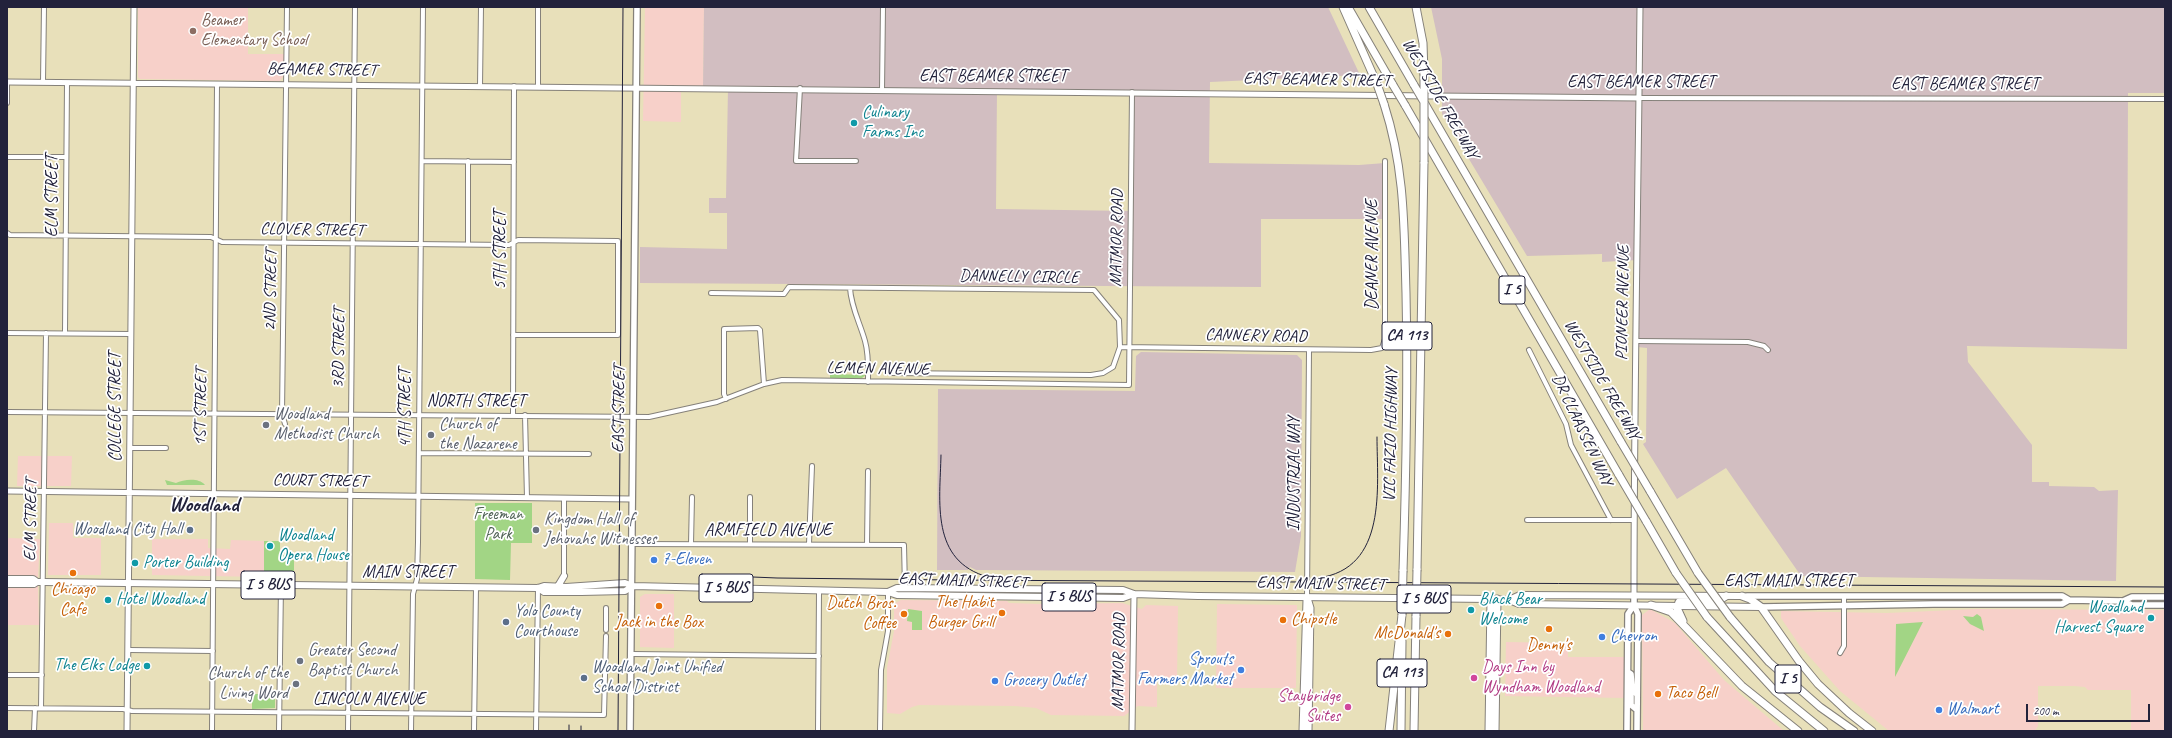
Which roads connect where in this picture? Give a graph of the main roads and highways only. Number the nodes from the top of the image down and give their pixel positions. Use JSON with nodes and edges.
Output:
{"nodes":[{"id":1,"x":637,"y":7,"type":"edge"},
{"id":2,"x":1343,"y":7,"type":"edge"},
{"id":3,"x":1348,"y":7,"type":"edge"},
{"id":4,"x":1369,"y":7,"type":"edge"},
{"id":5,"x":1416,"y":7,"type":"edge"},
{"id":6,"x":7,"y":579,"type":"edge"},
{"id":7,"x":40,"y":582,"type":"junction"},
{"id":8,"x":7,"y":584,"type":"edge"},
{"id":9,"x":570,"y":585,"type":"junction"},
{"id":10,"x":558,"y":586,"type":"junction"},
{"id":11,"x":632,"y":586,"type":"junction"},
{"id":12,"x":537,"y":588,"type":"junction"},
{"id":13,"x":888,"y":592,"type":"junction"},
{"id":14,"x":1134,"y":594,"type":"junction"},
{"id":15,"x":1563,"y":595,"type":"junction"},
{"id":16,"x":1634,"y":596,"type":"junction"},
{"id":17,"x":1726,"y":596,"type":"junction"},
{"id":18,"x":1742,"y":596,"type":"junction"},
{"id":19,"x":2165,"y":597,"type":"edge"},
{"id":20,"x":1307,"y":598,"type":"junction"},
{"id":21,"x":1494,"y":599,"type":"junction"},
{"id":22,"x":1509,"y":600,"type":"junction"},
{"id":23,"x":2069,"y":600,"type":"junction"},
{"id":24,"x":2123,"y":600,"type":"junction"},
{"id":25,"x":1538,"y":604,"type":"junction"},
{"id":26,"x":1634,"y":605,"type":"junction"},
{"id":27,"x":1651,"y":605,"type":"junction"},
{"id":28,"x":1677,"y":605,"type":"junction"},
{"id":29,"x":2165,"y":605,"type":"edge"},
{"id":30,"x":1761,"y":607,"type":"junction"},
{"id":31,"x":1402,"y":615,"type":"junction"},
{"id":32,"x":1684,"y":625,"type":"junction"},
{"id":33,"x":1628,"y":672,"type":"junction"},
{"id":34,"x":1627,"y":688,"type":"junction"},
{"id":35,"x":1637,"y":696,"type":"junction"},
{"id":36,"x":1636,"y":710,"type":"junction"},
{"id":37,"x":630,"y":731,"type":"edge"},
{"id":38,"x":1303,"y":731,"type":"edge"},
{"id":39,"x":1308,"y":731,"type":"edge"},
{"id":40,"x":1389,"y":731,"type":"edge"},
{"id":41,"x":1401,"y":731,"type":"edge"},
{"id":42,"x":1414,"y":731,"type":"edge"},
{"id":43,"x":1489,"y":731,"type":"edge"},
{"id":44,"x":1495,"y":731,"type":"edge"},
{"id":45,"x":1627,"y":731,"type":"edge"},
{"id":46,"x":1637,"y":731,"type":"edge"},
{"id":47,"x":1798,"y":731,"type":"edge"},
{"id":48,"x":1824,"y":731,"type":"edge"},
{"id":49,"x":1854,"y":731,"type":"edge"},
{"id":50,"x":1872,"y":731,"type":"edge"}],
"edges":[{"from":1,"to":11,"type":"main road","name":"EAST STREET"},
{"from":2,"to":31,"type":"highway","name":"VIC FAZIO HIGHWAY","number":"CA 113","bridge":true},
{"from":3,"to":48,"type":"highway","name":"WESTSIDE FREEWAY","number":"I 5","bridge":true},
{"from":4,"to":49,"type":"highway","name":"WESTSIDE FREEWAY","number":"I 5","bridge":true},
{"from":5,"to":42,"type":"highway","name":"VIC FAZIO HIGHWAY","number":"CA 113","bridge":true},
{"from":6,"to":7,"type":"main road","name":"MAIN STREET","number":"I 5 BUS"},
{"from":7,"to":8,"type":"main road","name":"MAIN STREET","number":"I 5 BUS"},
{"from":7,"to":12,"type":"main road","name":"MAIN STREET","number":"I 5 BUS"},
{"from":9,"to":10,"type":"main road","name":"MAIN STREET","number":"I 5 BUS"},
{"from":9,"to":10,"type":"main road"},
{"from":9,"to":11,"type":"main road","name":"MAIN STREET","number":"I 5 BUS"},
{"from":10,"to":12,"type":"main road","name":"MAIN STREET","number":"I 5 BUS"},
{"from":11,"to":12,"type":"main road","name":"MAIN STREET","number":"I 5 BUS"},
{"from":11,"to":13,"type":"main road","name":"EAST MAIN STREET","number":"I 5 BUS"},
{"from":11,"to":37,"type":"main road","name":"EAST STREET"},
{"from":13,"to":14,"type":"main road","name":"EAST MAIN STREET","number":"I 5 BUS"},
{"from":13,"to":14,"type":"main road","name":"EAST MAIN STREET","number":"I 5 BUS"},
{"from":14,"to":20,"type":"main road","name":"EAST MAIN STREET","number":"I 5 BUS"},
{"from":15,"to":16,"type":"main road","name":"EAST MAIN STREET","number":"I 5 BUS"},
{"from":15,"to":22,"type":"main road","name":"EAST MAIN STREET","number":"I 5 BUS"},
{"from":15,"to":25,"type":"main road"},
{"from":16,"to":17,"type":"main road","name":"EAST MAIN STREET"},
{"from":16,"to":26,"type":"main road","name":"PIONEER AVENUE"},
{"from":17,"to":18,"type":"main road","name":"EAST MAIN STREET"},
{"from":17,"to":28,"type":"highway"},
{"from":18,"to":23,"type":"main road","name":"EAST MAIN STREET"},
{"from":18,"to":30,"type":"highway"},
{"from":19,"to":24,"type":"main road","name":"EAST MAIN STREET"},
{"from":20,"to":21,"type":"main road","name":"EAST MAIN STREET","number":"I 5 BUS"},
{"from":20,"to":38,"type":"highway"},
{"from":20,"to":39,"type":"highway"},
{"from":21,"to":22,"type":"main road","name":"EAST MAIN STREET","number":"I 5 BUS"},
{"from":21,"to":43,"type":"highway"},
{"from":21,"to":44,"type":"highway"},
{"from":22,"to":25,"type":"main road","name":"EAST MAIN STREET","number":"I 5 BUS"},
{"from":23,"to":24,"type":"main road","name":"EAST MAIN STREET"},
{"from":23,"to":30,"type":"main road","name":"EAST MAIN STREET"},
{"from":24,"to":29,"type":"main road","name":"EAST MAIN STREET"},
{"from":25,"to":26,"type":"main road","name":"EAST MAIN STREET","number":"I 5 BUS"},
{"from":26,"to":27,"type":"main road","name":"EAST MAIN STREET","number":"I 5 BUS"},
{"from":26,"to":33,"type":"main road","name":"PIONEER AVENUE"},
{"from":26,"to":35,"type":"main road","name":"PIONEER AVENUE"},
{"from":27,"to":28,"type":"main road","name":"EAST MAIN STREET","number":"I 5 BUS"},
{"from":27,"to":32,"type":"highway"},
{"from":28,"to":30,"type":"main road","name":"EAST MAIN STREET"},
{"from":28,"to":32,"type":"highway"},
{"from":30,"to":50,"type":"highway"},
{"from":31,"to":40,"type":"highway"},
{"from":31,"to":41,"type":"highway","name":"VIC FAZIO HIGHWAY","number":"CA 113"},
{"from":32,"to":47,"type":"highway"},
{"from":33,"to":34,"type":"main road","name":"PIONEER AVENUE"},
{"from":33,"to":35,"type":"main road"},
{"from":34,"to":36,"type":"main road"},
{"from":34,"to":45,"type":"main road","name":"PIONEER AVENUE"},
{"from":35,"to":36,"type":"main road","name":"PIONEER AVENUE"},
{"from":36,"to":46,"type":"main road","name":"PIONEER AVENUE"}]}
